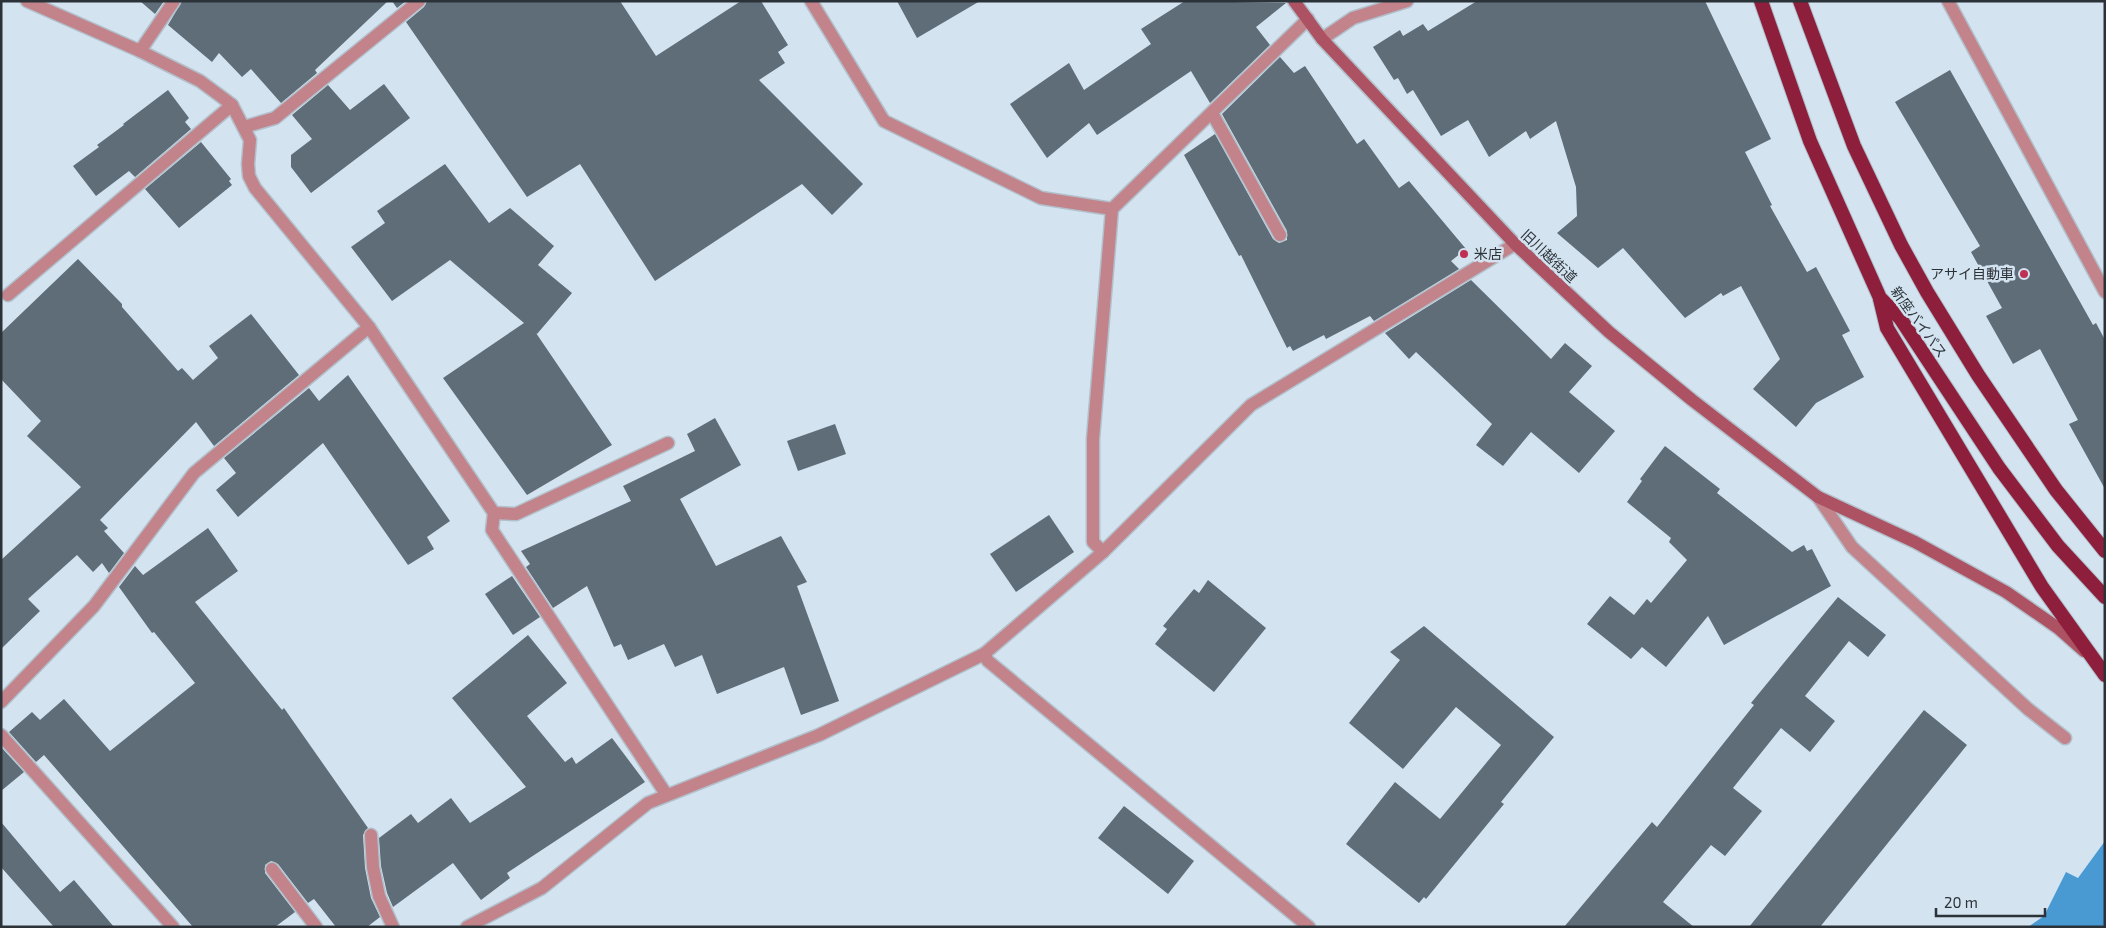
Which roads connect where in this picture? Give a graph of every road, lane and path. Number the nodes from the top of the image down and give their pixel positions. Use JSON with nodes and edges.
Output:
{"nodes":[{"id":1,"x":27,"y":1,"type":"edge"},
{"id":2,"x":174,"y":1,"type":"edge"},
{"id":3,"x":419,"y":1,"type":"edge"},
{"id":4,"x":811,"y":1,"type":"edge"},
{"id":5,"x":1294,"y":1,"type":"edge"},
{"id":6,"x":1407,"y":1,"type":"edge"},
{"id":7,"x":1760,"y":1,"type":"edge"},
{"id":8,"x":1800,"y":1,"type":"edge"},
{"id":9,"x":1948,"y":1,"type":"edge"},
{"id":10,"x":1308,"y":19,"type":"junction"},
{"id":11,"x":1322,"y":39,"type":"junction"},
{"id":12,"x":140,"y":51,"type":"junction"},
{"id":13,"x":232,"y":105,"type":"junction"},
{"id":14,"x":1212,"y":112,"type":"junction"},
{"id":15,"x":244,"y":127,"type":"junction"},
{"id":16,"x":1112,"y":209,"type":"junction"},
{"id":17,"x":1280,"y":235,"type":"dead end"},
{"id":18,"x":1515,"y":244,"type":"junction"},
{"id":19,"x":2105,"y":292,"type":"edge"},
{"id":20,"x":8,"y":295,"type":"dead end"},
{"id":21,"x":1880,"y":298,"type":"junction"},
{"id":22,"x":368,"y":327,"type":"junction"},
{"id":23,"x":668,"y":443,"type":"dead end"},
{"id":24,"x":1818,"y":497,"type":"junction"},
{"id":25,"x":494,"y":513,"type":"junction"},
{"id":26,"x":2105,"y":550,"type":"edge"},
{"id":27,"x":1103,"y":552,"type":"junction"},
{"id":28,"x":2105,"y":597,"type":"edge"},
{"id":29,"x":984,"y":654,"type":"junction"},
{"id":30,"x":2103,"y":672,"type":"edge"},
{"id":31,"x":1,"y":702,"type":"edge"},
{"id":32,"x":1,"y":735,"type":"edge"},
{"id":33,"x":2065,"y":738,"type":"dead end"},
{"id":34,"x":666,"y":794,"type":"junction"},
{"id":35,"x":371,"y":835,"type":"dead end"},
{"id":36,"x":272,"y":869,"type":"dead end"},
{"id":37,"x":173,"y":927,"type":"edge"},
{"id":38,"x":316,"y":927,"type":"edge"},
{"id":39,"x":393,"y":927,"type":"edge"},
{"id":40,"x":467,"y":927,"type":"edge"},
{"id":41,"x":1309,"y":927,"type":"edge"}],
"edges":[{"from":1,"to":12,"type":"street"},
{"from":2,"to":12,"type":"street"},
{"from":3,"to":15,"type":"street"},
{"from":4,"to":16,"type":"street"},
{"from":5,"to":10,"type":"main road","name":"旧川越街道"},
{"from":6,"to":11,"type":"street"},
{"from":7,"to":21,"type":"highway","name":"新座バイパス"},
{"from":8,"to":26,"type":"highway","name":"新座バイパス"},
{"from":9,"to":19,"type":"street"},
{"from":10,"to":11,"type":"main road","name":"旧川越街道"},
{"from":10,"to":14,"type":"street"},
{"from":11,"to":18,"type":"main road","name":"旧川越街道"},
{"from":12,"to":13,"type":"street"},
{"from":13,"to":15,"type":"street"},
{"from":13,"to":20,"type":"street"},
{"from":14,"to":16,"type":"street"},
{"from":14,"to":17,"type":"street"},
{"from":15,"to":22,"type":"street"},
{"from":16,"to":27,"type":"street"},
{"from":18,"to":24,"type":"main road","name":"旧川越街道"},
{"from":18,"to":27,"type":"street"},
{"from":21,"to":28,"type":"highway","name":"新座バイパス"},
{"from":21,"to":30,"type":"highway"},
{"from":22,"to":25,"type":"street"},
{"from":22,"to":31,"type":"street"},
{"from":23,"to":25,"type":"street"},
{"from":24,"to":30,"type":"main road","name":"旧川越街道"},
{"from":24,"to":33,"type":"street"},
{"from":25,"to":34,"type":"street"},
{"from":27,"to":29,"type":"street"},
{"from":29,"to":34,"type":"street"},
{"from":29,"to":41,"type":"street"},
{"from":32,"to":37,"type":"street"},
{"from":34,"to":40,"type":"street"},
{"from":35,"to":39,"type":"street"},
{"from":36,"to":38,"type":"street"}]}
